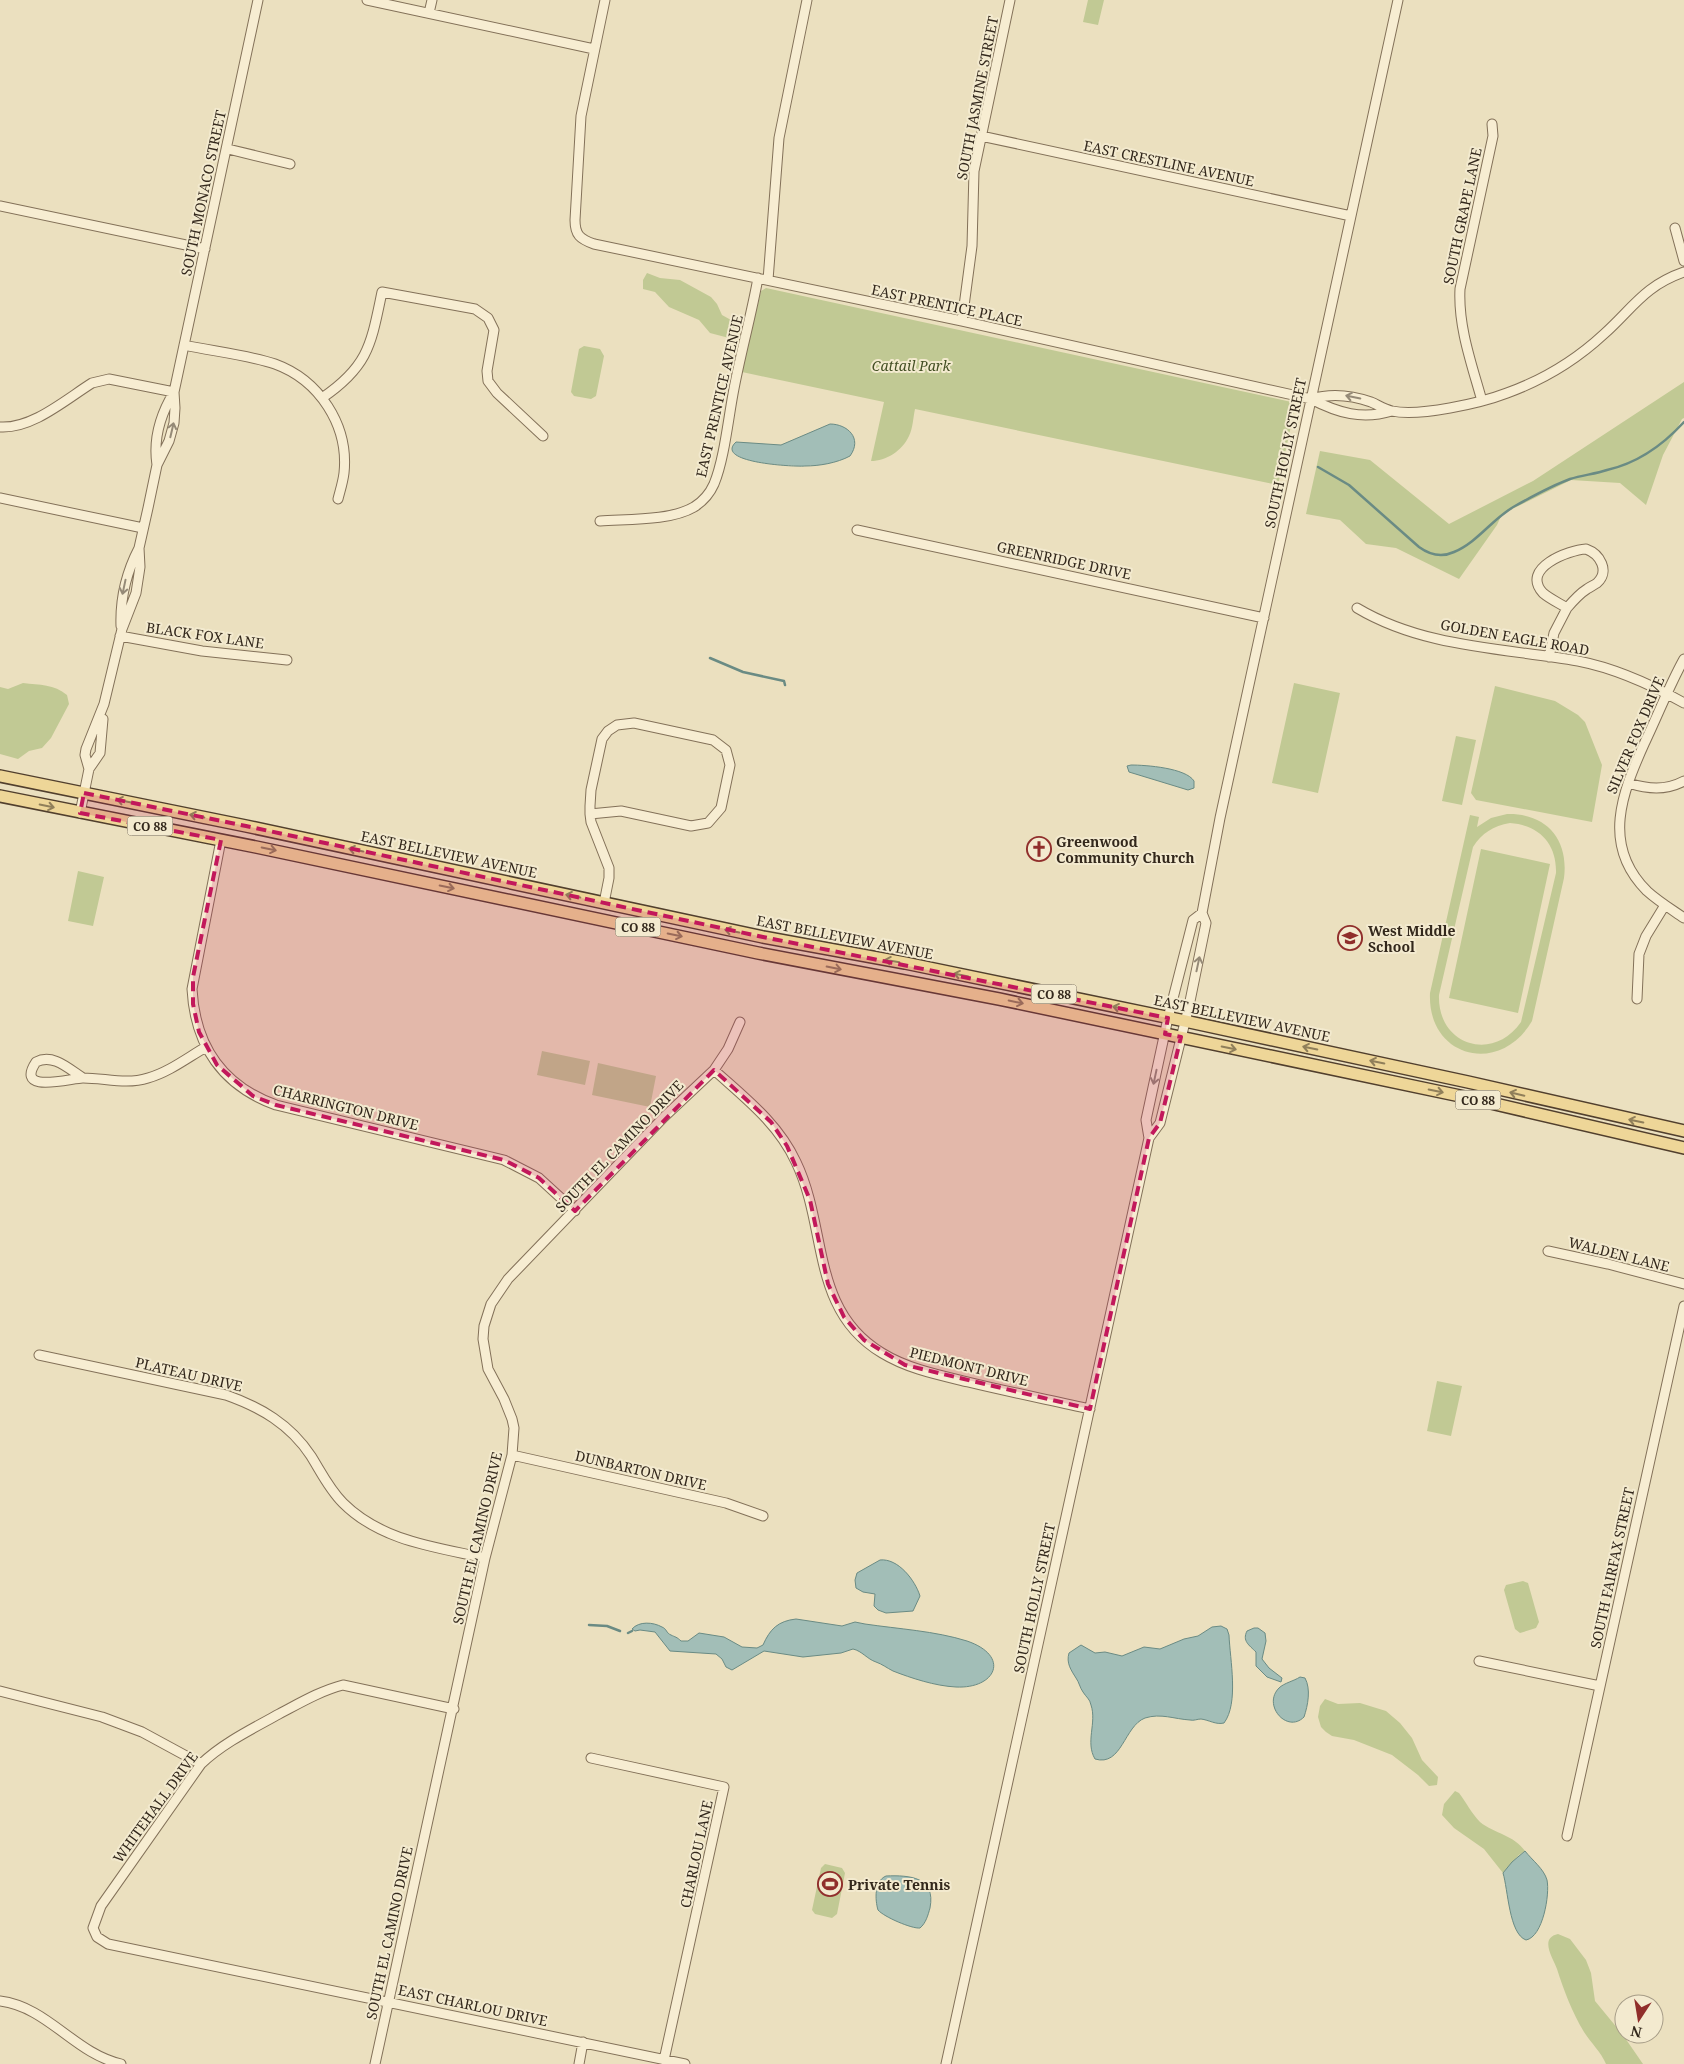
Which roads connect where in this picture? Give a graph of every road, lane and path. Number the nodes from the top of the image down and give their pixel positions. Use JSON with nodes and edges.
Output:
{"nodes":[{"id":1,"x":258,"y":0,"type":"edge"},
{"id":2,"x":367,"y":0,"type":"edge"},
{"id":3,"x":432,"y":0,"type":"edge"},
{"id":4,"x":605,"y":0,"type":"edge"},
{"id":5,"x":807,"y":0,"type":"edge"},
{"id":6,"x":1010,"y":0,"type":"edge"},
{"id":7,"x":1398,"y":0,"type":"edge"},
{"id":8,"x":429,"y":13,"type":"junction"},
{"id":9,"x":594,"y":49,"type":"junction"},
{"id":10,"x":1492,"y":124,"type":"dead end"},
{"id":11,"x":981,"y":136,"type":"junction"},
{"id":12,"x":228,"y":148,"type":"junction"},
{"id":13,"x":290,"y":164,"type":"dead end"},
{"id":14,"x":0,"y":206,"type":"edge"},
{"id":15,"x":1351,"y":216,"type":"junction"},
{"id":16,"x":1675,"y":228,"type":"dead end"},
{"id":17,"x":205,"y":249,"type":"junction"},
{"id":18,"x":1684,"y":261,"type":"edge"},
{"id":19,"x":1684,"y":272,"type":"edge"},
{"id":20,"x":758,"y":278,"type":"junction"},
{"id":21,"x":768,"y":280,"type":"junction"},
{"id":22,"x":962,"y":321,"type":"junction"},
{"id":23,"x":184,"y":345,"type":"junction"},
{"id":24,"x":174,"y":392,"type":"junction"},
{"id":25,"x":322,"y":398,"type":"junction"},
{"id":26,"x":1311,"y":398,"type":"junction"},
{"id":27,"x":1482,"y":401,"type":"junction"},
{"id":28,"x":1392,"y":411,"type":"junction"},
{"id":29,"x":0,"y":428,"type":"edge"},
{"id":30,"x":544,"y":436,"type":"dead end"},
{"id":31,"x":157,"y":465,"type":"junction"},
{"id":32,"x":0,"y":498,"type":"edge"},
{"id":33,"x":338,"y":499,"type":"dead end"},
{"id":34,"x":600,"y":521,"type":"dead end"},
{"id":35,"x":143,"y":528,"type":"junction"},
{"id":36,"x":857,"y":530,"type":"dead end"},
{"id":37,"x":139,"y":548,"type":"junction"},
{"id":38,"x":1357,"y":608,"type":"dead end"},
{"id":39,"x":1567,"y":608,"type":"junction"},
{"id":40,"x":1264,"y":618,"type":"junction"},
{"id":41,"x":121,"y":632,"type":"junction"},
{"id":42,"x":1549,"y":657,"type":"junction"},
{"id":43,"x":1684,"y":659,"type":"edge"},
{"id":44,"x":287,"y":660,"type":"dead end"},
{"id":45,"x":1667,"y":694,"type":"junction"},
{"id":46,"x":1684,"y":703,"type":"edge"},
{"id":47,"x":104,"y":704,"type":"junction"},
{"id":48,"x":89,"y":769,"type":"junction"},
{"id":49,"x":0,"y":776,"type":"edge"},
{"id":50,"x":1684,"y":781,"type":"edge"},
{"id":51,"x":1628,"y":783,"type":"junction"},
{"id":52,"x":84,"y":793,"type":"junction"},
{"id":53,"x":0,"y":796,"type":"edge"},
{"id":54,"x":80,"y":813,"type":"junction"},
{"id":55,"x":590,"y":814,"type":"junction"},
{"id":56,"x":221,"y":840,"type":"junction"},
{"id":57,"x":604,"y":903,"type":"junction"},
{"id":58,"x":1665,"y":905,"type":"junction"},
{"id":59,"x":1202,"y":912,"type":"junction"},
{"id":60,"x":1684,"y":918,"type":"edge"},
{"id":61,"x":1637,"y":1000,"type":"dead end"},
{"id":62,"x":1168,"y":1018,"type":"junction"},
{"id":63,"x":1185,"y":1021,"type":"junction"},
{"id":64,"x":740,"y":1022,"type":"dead end"},
{"id":65,"x":1165,"y":1034,"type":"junction"},
{"id":66,"x":1181,"y":1037,"type":"junction"},
{"id":67,"x":206,"y":1047,"type":"junction"},
{"id":68,"x":714,"y":1070,"type":"junction"},
{"id":69,"x":83,"y":1078,"type":"junction"},
{"id":70,"x":1684,"y":1131,"type":"edge"},
{"id":71,"x":1149,"y":1138,"type":"junction"},
{"id":72,"x":1684,"y":1148,"type":"edge"},
{"id":73,"x":574,"y":1211,"type":"junction"},
{"id":74,"x":1548,"y":1251,"type":"dead end"},
{"id":75,"x":1684,"y":1284,"type":"edge"},
{"id":76,"x":1684,"y":1306,"type":"edge"},
{"id":77,"x":39,"y":1355,"type":"dead end"},
{"id":78,"x":1090,"y":1409,"type":"junction"},
{"id":79,"x":512,"y":1455,"type":"junction"},
{"id":80,"x":763,"y":1516,"type":"dead end"},
{"id":81,"x":486,"y":1558,"type":"junction"},
{"id":82,"x":1479,"y":1661,"type":"dead end"},
{"id":83,"x":1600,"y":1686,"type":"junction"},
{"id":84,"x":0,"y":1691,"type":"edge"},
{"id":85,"x":454,"y":1708,"type":"junction"},
{"id":86,"x":591,"y":1758,"type":"dead end"},
{"id":87,"x":200,"y":1764,"type":"junction"},
{"id":88,"x":1567,"y":1836,"type":"dead end"},
{"id":89,"x":108,"y":1944,"type":"joint"},
{"id":90,"x":0,"y":2001,"type":"edge"},
{"id":91,"x":388,"y":2001,"type":"junction"},
{"id":92,"x":583,"y":2042,"type":"junction"},
{"id":93,"x":664,"y":2060,"type":"junction"},
{"id":94,"x":120,"y":2064,"type":"edge"},
{"id":95,"x":375,"y":2064,"type":"edge"},
{"id":96,"x":579,"y":2064,"type":"edge"},
{"id":97,"x":685,"y":2064,"type":"edge"},
{"id":98,"x":946,"y":2064,"type":"edge"}],
"edges":[{"from":1,"to":12,"type":"street","name":"SOUTH MONACO STREET"},
{"from":2,"to":8,"type":"street"},
{"from":3,"to":8,"type":"street"},
{"from":4,"to":9,"type":"street"},
{"from":5,"to":21,"type":"street"},
{"from":6,"to":11,"type":"street","name":"SOUTH JASMINE STREET"},
{"from":7,"to":15,"type":"street","name":"SOUTH HOLLY STREET"},
{"from":8,"to":9,"type":"street"},
{"from":9,"to":20,"type":"street","name":"EAST PRENTICE PLACE"},
{"from":10,"to":27,"type":"street","name":"SOUTH GRAPE LANE"},
{"from":11,"to":15,"type":"street","name":"EAST CRESTLINE AVENUE"},
{"from":11,"to":22,"type":"street","name":"SOUTH JASMINE STREET"},
{"from":12,"to":13,"type":"street"},
{"from":12,"to":17,"type":"street","name":"SOUTH MONACO STREET"},
{"from":14,"to":17,"type":"street"},
{"from":15,"to":26,"type":"street","name":"SOUTH HOLLY STREET"},
{"from":16,"to":18,"type":"street"},
{"from":17,"to":23,"type":"street","name":"SOUTH MONACO STREET"},
{"from":19,"to":27,"type":"street"},
{"from":20,"to":21,"type":"street","name":"EAST PRENTICE PLACE"},
{"from":20,"to":34,"type":"street","name":"EAST PRENTICE AVENUE"},
{"from":21,"to":22,"type":"street","name":"EAST PRENTICE PLACE"},
{"from":22,"to":26,"type":"street","name":"EAST PRENTICE PLACE"},
{"from":23,"to":24,"type":"street","name":"SOUTH MONACO STREET"},
{"from":23,"to":25,"type":"street"},
{"from":24,"to":29,"type":"street"},
{"from":24,"to":31,"type":"street","name":"SOUTH MONACO STREET"},
{"from":31,"to":24,"type":"street","name":"SOUTH MONACO STREET","one_way":true},
{"from":25,"to":30,"type":"street"},
{"from":25,"to":33,"type":"street"},
{"from":28,"to":26,"type":"street","one_way":true},
{"from":26,"to":28,"type":"street"},
{"from":26,"to":40,"type":"street","name":"SOUTH HOLLY STREET"},
{"from":27,"to":28,"type":"street"},
{"from":31,"to":35,"type":"street","name":"SOUTH MONACO STREET"},
{"from":32,"to":35,"type":"street"},
{"from":35,"to":37,"type":"street","name":"SOUTH MONACO STREET"},
{"from":36,"to":40,"type":"street","name":"GREENRIDGE DRIVE"},
{"from":37,"to":41,"type":"street","name":"SOUTH MONACO STREET"},
{"from":37,"to":41,"type":"street","name":"SOUTH MONACO STREET","one_way":true},
{"from":38,"to":42,"type":"street","name":"GOLDEN EAGLE ROAD"},
{"from":39,"to":39,"type":"street"},
{"from":39,"to":42,"type":"street"},
{"from":40,"to":59,"type":"street","name":"SOUTH HOLLY STREET"},
{"from":41,"to":44,"type":"street","name":"BLACK FOX LANE"},
{"from":41,"to":47,"type":"street","name":"SOUTH MONACO STREET"},
{"from":42,"to":45,"type":"street","name":"GOLDEN EAGLE ROAD"},
{"from":43,"to":45,"type":"street","name":"SILVER FOX DRIVE"},
{"from":45,"to":46,"type":"street","name":"GOLDEN EAGLE ROAD"},
{"from":45,"to":51,"type":"street","name":"SILVER FOX DRIVE"},
{"from":47,"to":48,"type":"street","name":"SOUTH MONACO STREET"},
{"from":47,"to":48,"type":"street","name":"SOUTH MONACO STREET"},
{"from":48,"to":52,"type":"street","name":"SOUTH MONACO STREET"},
{"from":49,"to":52,"type":"main road","name":"EAST BELLEVIEW AVENUE","number":"CO 88"},
{"from":50,"to":51,"type":"street"},
{"from":51,"to":58,"type":"street","name":"SILVER FOX DRIVE"},
{"from":52,"to":54,"type":"street","name":"SOUTH MONACO STREET"},
{"from":57,"to":52,"type":"main road","name":"EAST BELLEVIEW AVENUE","number":"CO 88","one_way":true},
{"from":53,"to":54,"type":"main road","number":"CO 88","one_way":true},
{"from":54,"to":56,"type":"main road","number":"CO 88"},
{"from":55,"to":55,"type":"street"},
{"from":55,"to":57,"type":"street"},
{"from":56,"to":65,"type":"main road","number":"CO 88","one_way":true},
{"from":56,"to":67,"type":"street","name":"CHARRINGTON DRIVE"},
{"from":62,"to":57,"type":"main road","name":"EAST BELLEVIEW AVENUE","number":"CO 88","one_way":true},
{"from":58,"to":60,"type":"street","name":"SILVER FOX DRIVE"},
{"from":58,"to":61,"type":"street"},
{"from":59,"to":62,"type":"street","name":"SOUTH HOLLY STREET"},
{"from":63,"to":59,"type":"street","name":"SOUTH HOLLY STREET","one_way":true},
{"from":62,"to":63,"type":"main road","name":"EAST BELLEVIEW AVENUE","number":"CO 88"},
{"from":62,"to":65,"type":"street","name":"SOUTH HOLLY STREET"},
{"from":63,"to":66,"type":"street","name":"SOUTH HOLLY STREET"},
{"from":70,"to":63,"type":"main road","name":"EAST BELLEVIEW AVENUE","number":"CO 88","one_way":true},
{"from":64,"to":68,"type":"street","name":"SOUTH EL CAMINO DRIVE"},
{"from":65,"to":66,"type":"main road","number":"CO 88"},
{"from":65,"to":71,"type":"street","name":"SOUTH HOLLY STREET","one_way":true},
{"from":66,"to":71,"type":"street","name":"SOUTH HOLLY STREET"},
{"from":66,"to":72,"type":"main road","number":"CO 88","one_way":true},
{"from":67,"to":69,"type":"street"},
{"from":67,"to":73,"type":"street","name":"CHARRINGTON DRIVE"},
{"from":68,"to":73,"type":"street","name":"SOUTH EL CAMINO DRIVE"},
{"from":68,"to":78,"type":"street","name":"PIEDMONT DRIVE"},
{"from":69,"to":69,"type":"street"},
{"from":71,"to":78,"type":"street","name":"SOUTH HOLLY STREET"},
{"from":73,"to":79,"type":"street","name":"SOUTH EL CAMINO DRIVE"},
{"from":74,"to":75,"type":"street","name":"WALDEN LANE"},
{"from":76,"to":83,"type":"street","name":"SOUTH FAIRFAX STREET"},
{"from":77,"to":81,"type":"street","name":"PLATEAU DRIVE"},
{"from":78,"to":98,"type":"street","name":"SOUTH HOLLY STREET"},
{"from":79,"to":80,"type":"street","name":"DUNBARTON DRIVE"},
{"from":79,"to":81,"type":"street","name":"SOUTH EL CAMINO DRIVE"},
{"from":81,"to":85,"type":"street","name":"SOUTH EL CAMINO DRIVE"},
{"from":82,"to":83,"type":"street"},
{"from":83,"to":88,"type":"street","name":"SOUTH FAIRFAX STREET"},
{"from":84,"to":87,"type":"street"},
{"from":85,"to":87,"type":"street","name":"WHITEHALL DRIVE"},
{"from":85,"to":91,"type":"street","name":"SOUTH EL CAMINO DRIVE"},
{"from":86,"to":93,"type":"street","name":"CHARLOU LANE"},
{"from":87,"to":89,"type":"street","name":"WHITEHALL DRIVE"},
{"from":89,"to":91,"type":"street","name":"EAST CHARLOU DRIVE"},
{"from":90,"to":94,"type":"street"},
{"from":91,"to":92,"type":"street","name":"EAST CHARLOU DRIVE"},
{"from":91,"to":95,"type":"street","name":"SOUTH EL CAMINO DRIVE"},
{"from":92,"to":93,"type":"street","name":"EAST CHARLOU DRIVE"},
{"from":92,"to":96,"type":"street"},
{"from":93,"to":97,"type":"street","name":"EAST CHARLOU DRIVE"}]}
